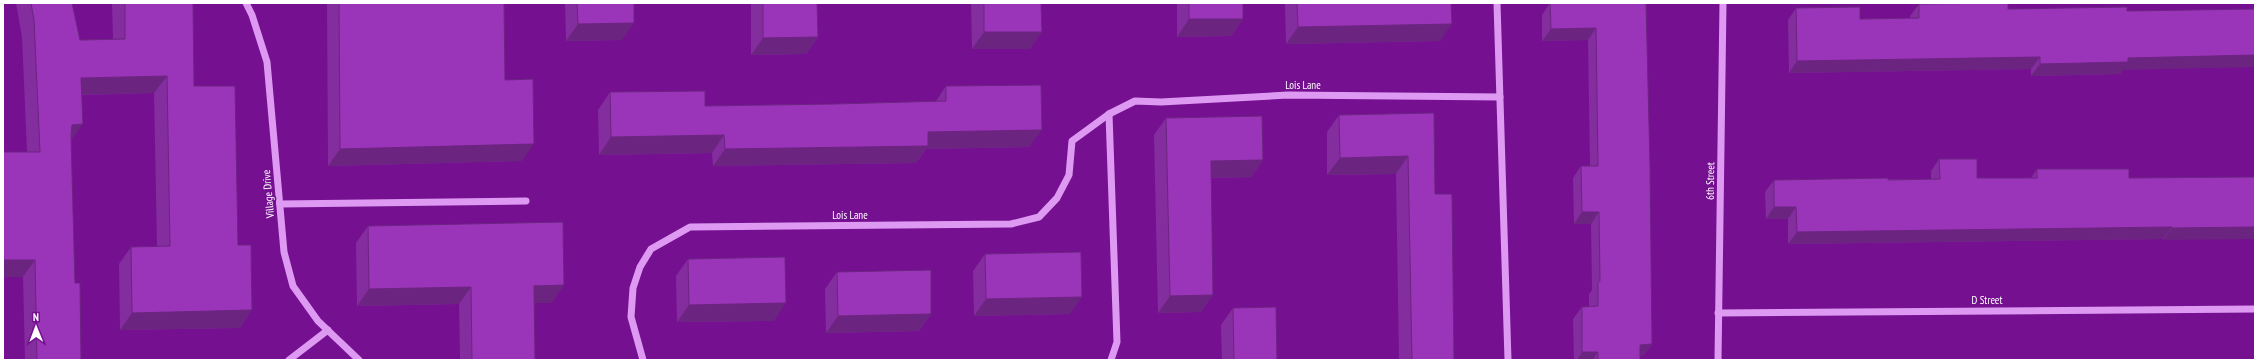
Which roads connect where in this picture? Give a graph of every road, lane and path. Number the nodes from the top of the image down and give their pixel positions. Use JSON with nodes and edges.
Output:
{"nodes":[{"id":1,"x":246,"y":3,"type":"edge"},
{"id":2,"x":1497,"y":3,"type":"edge"},
{"id":3,"x":1723,"y":3,"type":"edge"},
{"id":4,"x":1500,"y":97,"type":"junction"},
{"id":5,"x":1109,"y":114,"type":"junction"},
{"id":6,"x":526,"y":201,"type":"dead end"},
{"id":7,"x":280,"y":204,"type":"junction"},
{"id":8,"x":2255,"y":309,"type":"edge"},
{"id":9,"x":1718,"y":313,"type":"junction"},
{"id":10,"x":328,"y":330,"type":"junction"},
{"id":11,"x":289,"y":360,"type":"edge"},
{"id":12,"x":358,"y":360,"type":"edge"},
{"id":13,"x":642,"y":360,"type":"edge"},
{"id":14,"x":1111,"y":360,"type":"edge"},
{"id":15,"x":1508,"y":360,"type":"edge"},
{"id":16,"x":1718,"y":360,"type":"edge"}],
"edges":[{"from":1,"to":7,"type":"street","name":"Village Drive"},
{"from":2,"to":4,"type":"street"},
{"from":3,"to":9,"type":"street","name":"6th Street"},
{"from":4,"to":5,"type":"street","name":"Lois Lane"},
{"from":4,"to":15,"type":"street"},
{"from":5,"to":13,"type":"street","name":"Lois Lane"},
{"from":5,"to":14,"type":"street"},
{"from":6,"to":7,"type":"street"},
{"from":7,"to":10,"type":"street","name":"Village Drive"},
{"from":8,"to":9,"type":"street","name":"D Street"},
{"from":9,"to":16,"type":"street","name":"6th Street"},
{"from":10,"to":11,"type":"street"},
{"from":10,"to":12,"type":"street","name":"Village Drive"}]}
